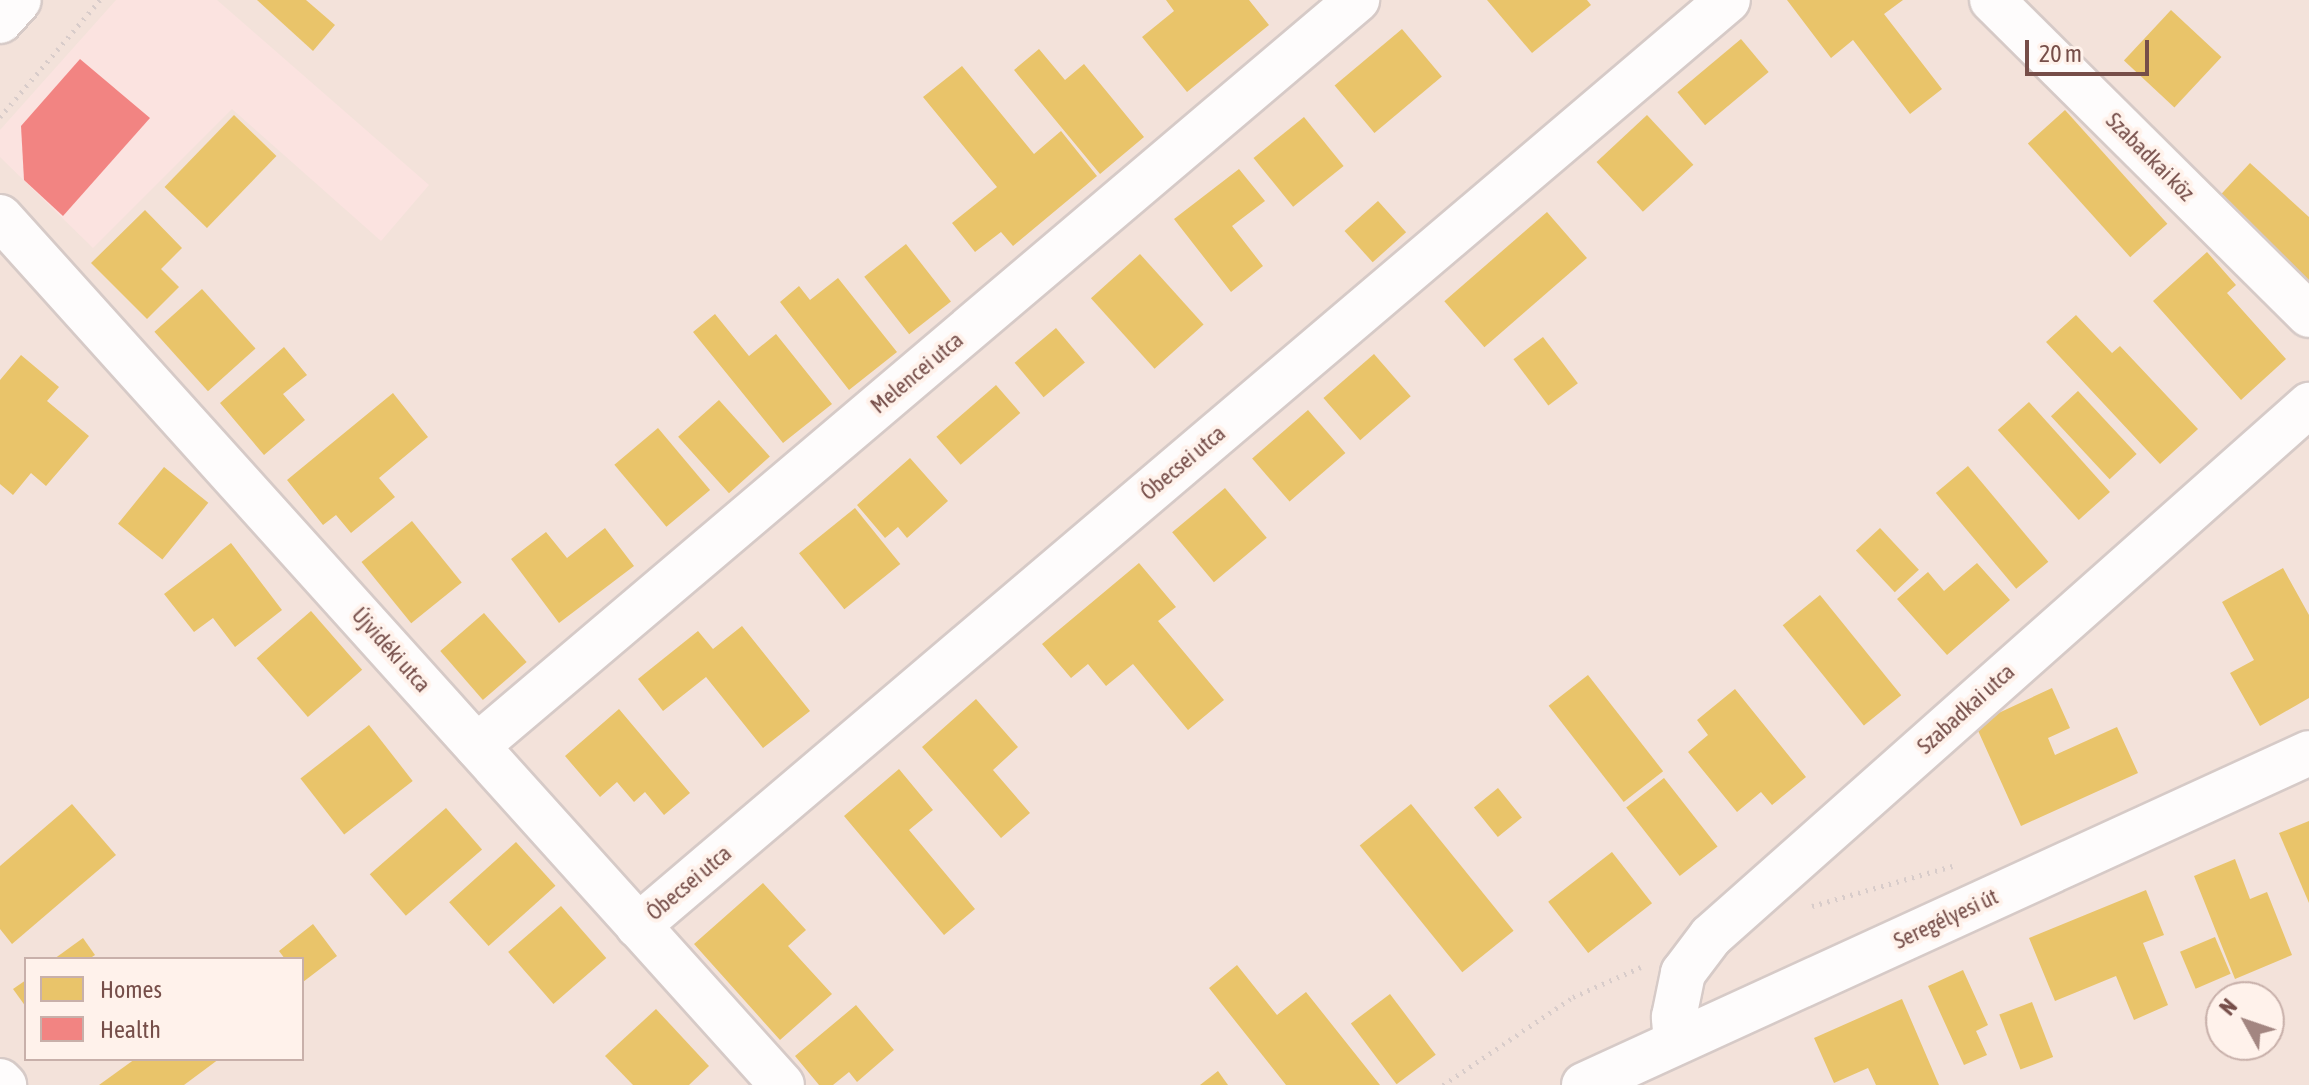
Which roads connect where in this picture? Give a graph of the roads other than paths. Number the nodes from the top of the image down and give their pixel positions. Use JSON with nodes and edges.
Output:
{"nodes":[{"id":1,"x":19,"y":0,"type":"edge"},
{"id":2,"x":1357,"y":0,"type":"edge"},
{"id":3,"x":1728,"y":0,"type":"edge"},
{"id":4,"x":1992,"y":0,"type":"edge"},
{"id":5,"x":0,"y":21,"type":"edge"},
{"id":6,"x":0,"y":217,"type":"edge"},
{"id":7,"x":2309,"y":315,"type":"edge"},
{"id":8,"x":2309,"y":405,"type":"edge"},
{"id":9,"x":477,"y":746,"type":"junction"},
{"id":10,"x":2309,"y":753,"type":"edge"},
{"id":11,"x":638,"y":926,"type":"junction"},
{"id":12,"x":1676,"y":1042,"type":"junction"},
{"id":13,"x":782,"y":1085,"type":"edge"},
{"id":14,"x":1584,"y":1085,"type":"edge"}],
"edges":[{"from":1,"to":5,"type":"street"},
{"from":2,"to":9,"type":"street","name":"Melencei utca"},
{"from":3,"to":11,"type":"street","name":"Óbecsei utca"},
{"from":4,"to":7,"type":"street","name":"Szabadkai köz"},
{"from":6,"to":9,"type":"street","name":"Újvidéki utca"},
{"from":8,"to":12,"type":"street","name":"Szabadkai utca"},
{"from":9,"to":11,"type":"street","name":"Újvidéki utca"},
{"from":10,"to":12,"type":"street","name":"Seregélyesi út"},
{"from":11,"to":13,"type":"street","name":"Újvidéki utca"},
{"from":12,"to":14,"type":"street","name":"Seregélyesi út"}]}
